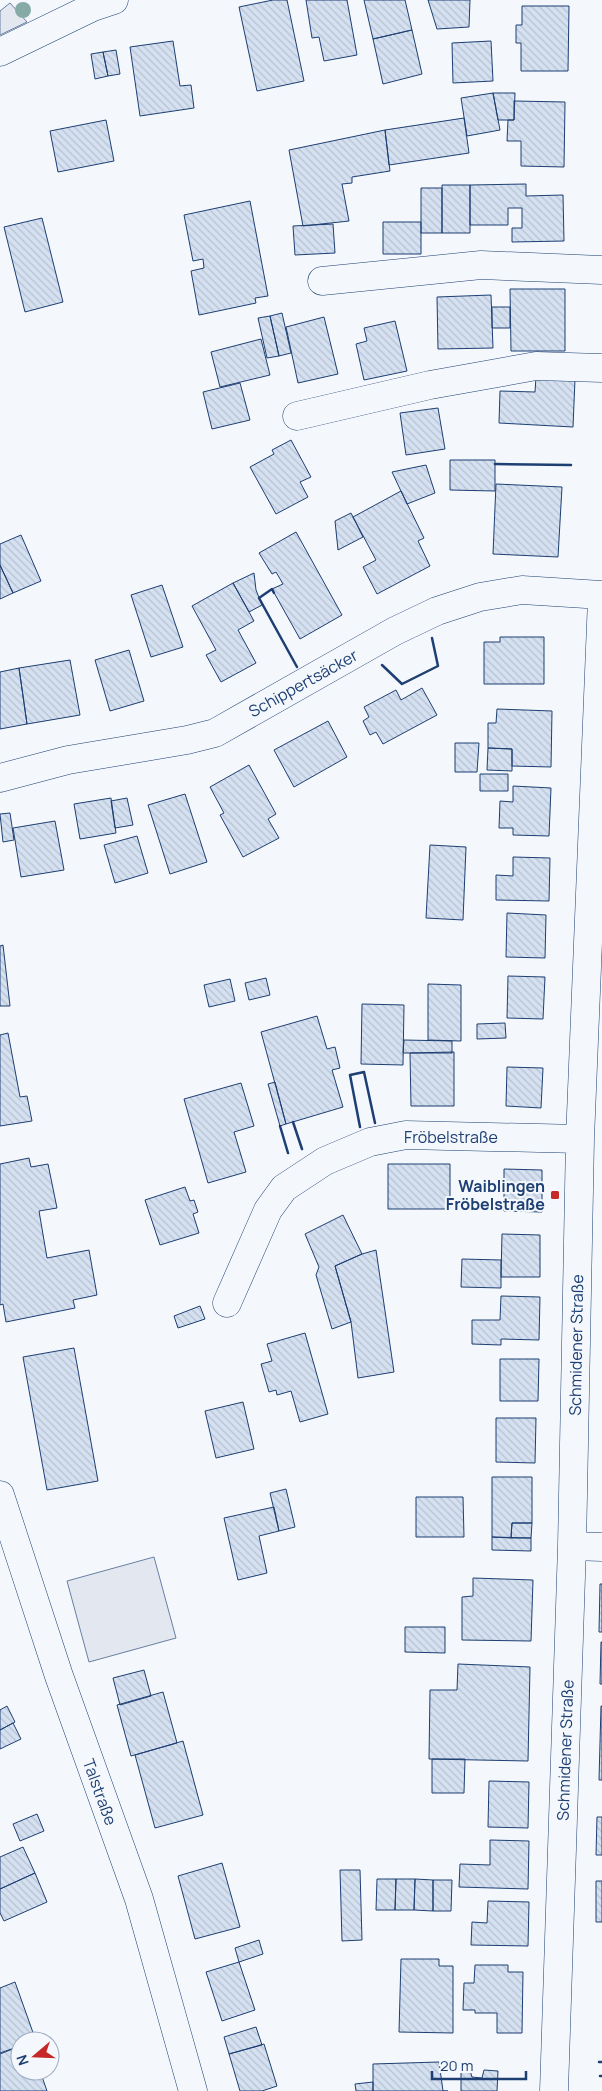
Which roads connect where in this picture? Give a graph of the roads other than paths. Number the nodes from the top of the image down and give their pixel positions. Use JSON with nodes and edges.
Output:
{"nodes":[{"id":1,"x":100,"y":2,"type":"edge"},
{"id":2,"x":0,"y":52,"type":"edge"},
{"id":3,"x":602,"y":270,"type":"edge"},
{"id":4,"x":322,"y":281,"type":"dead end"},
{"id":5,"x":602,"y":368,"type":"edge"},
{"id":6,"x":297,"y":416,"type":"dead end"},
{"id":7,"x":602,"y":595,"type":"edge"},
{"id":8,"x":602,"y":599,"type":"edge"},
{"id":9,"x":0,"y":778,"type":"edge"},
{"id":10,"x":580,"y":1139,"type":"junction"},
{"id":11,"x":227,"y":1303,"type":"dead end"},
{"id":12,"x":0,"y":1495,"type":"edge"},
{"id":13,"x":572,"y":1546,"type":"junction"},
{"id":14,"x":602,"y":1547,"type":"edge"},
{"id":15,"x":193,"y":2091,"type":"edge"},
{"id":16,"x":554,"y":2091,"type":"edge"}],
"edges":[{"from":1,"to":2,"type":"street"},
{"from":3,"to":4,"type":"street"},
{"from":5,"to":6,"type":"street"},
{"from":7,"to":9,"type":"street","name":"Schippertsäcker"},
{"from":8,"to":10,"type":"street","name":"Schmidener Straße"},
{"from":10,"to":11,"type":"street","name":"Fröbelstraße"},
{"from":10,"to":13,"type":"street","name":"Schmidener Straße"},
{"from":12,"to":15,"type":"street","name":"Talstraße"},
{"from":13,"to":14,"type":"street"},
{"from":13,"to":16,"type":"street","name":"Schmidener Straße"}]}
